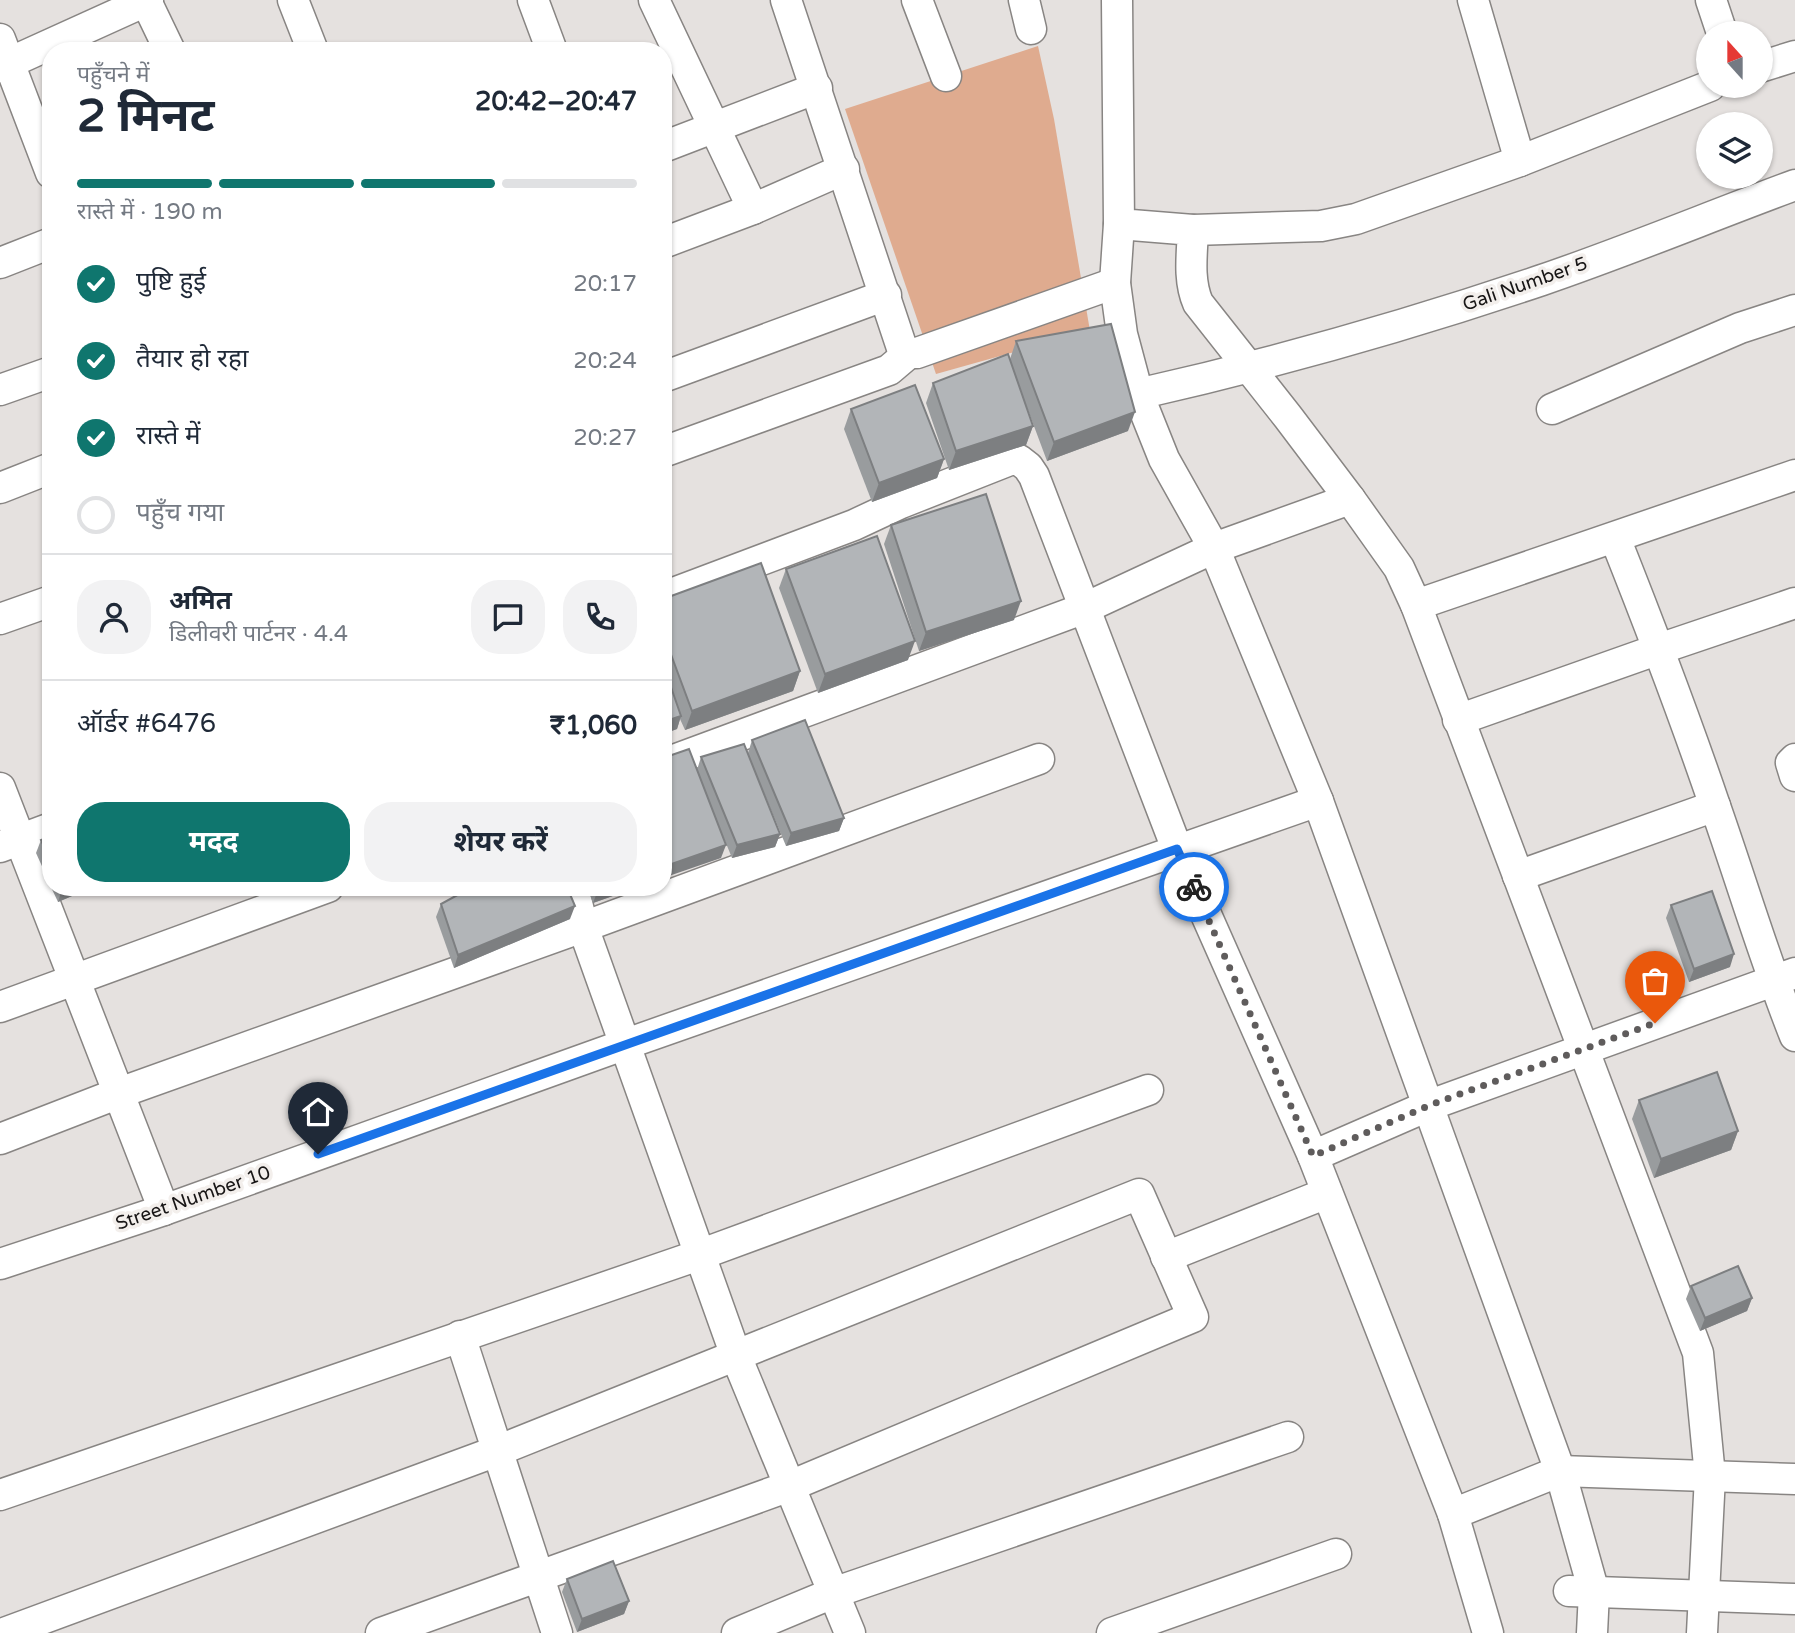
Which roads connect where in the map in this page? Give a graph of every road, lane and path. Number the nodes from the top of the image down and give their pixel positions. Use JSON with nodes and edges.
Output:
{"nodes":[{"id":1,"x":293,"y":0,"type":"edge"},
{"id":2,"x":533,"y":0,"type":"edge"},
{"id":3,"x":654,"y":0,"type":"edge"},
{"id":4,"x":786,"y":0,"type":"edge"},
{"id":5,"x":917,"y":0,"type":"edge"},
{"id":6,"x":1024,"y":0,"type":"edge"},
{"id":7,"x":1117,"y":0,"type":"edge"},
{"id":8,"x":1473,"y":0,"type":"edge"},
{"id":9,"x":1711,"y":0,"type":"edge"},
{"id":10,"x":147,"y":1,"type":"edge"},
{"id":11,"x":1718,"y":21,"type":"edge"},
{"id":12,"x":1031,"y":29,"type":"dead end"},
{"id":13,"x":166,"y":42,"type":"edge"},
{"id":14,"x":309,"y":42,"type":"edge"},
{"id":15,"x":549,"y":42,"type":"edge"},
{"id":16,"x":3,"y":56,"type":"edge"},
{"id":17,"x":1795,"y":56,"type":"edge"},
{"id":18,"x":1773,"y":63,"type":"edge"},
{"id":19,"x":946,"y":76,"type":"dead end"},
{"id":20,"x":817,"y":88,"type":"junction"},
{"id":21,"x":1696,"y":92,"type":"edge"},
{"id":22,"x":713,"y":127,"type":"junction"},
{"id":23,"x":672,"y":143,"type":"edge"},
{"id":24,"x":42,"y":151,"type":"edge"},
{"id":25,"x":1520,"y":161,"type":"junction"},
{"id":26,"x":844,"y":169,"type":"junction"},
{"id":27,"x":1795,"y":185,"type":"edge"},
{"id":28,"x":753,"y":209,"type":"junction"},
{"id":29,"x":1119,"y":224,"type":"junction"},
{"id":30,"x":1193,"y":230,"type":"junction"},
{"id":31,"x":672,"y":240,"type":"edge"},
{"id":32,"x":42,"y":247,"type":"edge"},
{"id":33,"x":0,"y":263,"type":"edge"},
{"id":34,"x":1115,"y":283,"type":"junction"},
{"id":35,"x":886,"y":295,"type":"junction"},
{"id":36,"x":1795,"y":310,"type":"edge"},
{"id":37,"x":909,"y":353,"type":"junction"},
{"id":38,"x":1250,"y":369,"type":"junction"},
{"id":39,"x":672,"y":374,"type":"edge"},
{"id":40,"x":42,"y":375,"type":"edge"},
{"id":41,"x":0,"y":390,"type":"edge"},
{"id":42,"x":1138,"y":394,"type":"junction"},
{"id":43,"x":1552,"y":409,"type":"dead end"},
{"id":44,"x":672,"y":449,"type":"edge"},
{"id":45,"x":42,"y":472,"type":"edge"},
{"id":46,"x":1795,"y":475,"type":"edge"},
{"id":47,"x":0,"y":488,"type":"edge"},
{"id":48,"x":1350,"y":499,"type":"junction"},
{"id":49,"x":1615,"y":538,"type":"junction"},
{"id":50,"x":1214,"y":548,"type":"junction"},
{"id":51,"x":672,"y":594,"type":"edge"},
{"id":52,"x":1795,"y":603,"type":"edge"},
{"id":53,"x":42,"y":604,"type":"edge"},
{"id":54,"x":1416,"y":605,"type":"junction"},
{"id":55,"x":1085,"y":608,"type":"junction"},
{"id":56,"x":0,"y":619,"type":"edge"},
{"id":57,"x":1659,"y":649,"type":"junction"},
{"id":58,"x":1458,"y":720,"type":"junction"},
{"id":59,"x":1039,"y":759,"type":"dead end"},
{"id":60,"x":1795,"y":759,"type":"edge"},
{"id":61,"x":672,"y":761,"type":"edge"},
{"id":62,"x":1795,"y":776,"type":"edge"},
{"id":63,"x":0,"y":788,"type":"edge"},
{"id":64,"x":1318,"y":801,"type":"junction"},
{"id":65,"x":1715,"y":806,"type":"junction"},
{"id":66,"x":42,"y":831,"type":"edge"},
{"id":67,"x":10,"y":843,"type":"edge"},
{"id":68,"x":1177,"y":849,"type":"junction"},
{"id":69,"x":1518,"y":876,"type":"junction"},
{"id":70,"x":672,"y":894,"type":"edge"},
{"id":71,"x":304,"y":896,"type":"edge"},
{"id":72,"x":575,"y":896,"type":"edge"},
{"id":73,"x":667,"y":896,"type":"edge"},
{"id":74,"x":583,"y":927,"type":"junction"},
{"id":75,"x":1784,"y":977,"type":"edge"},
{"id":76,"x":75,"y":980,"type":"junction"},
{"id":77,"x":0,"y":1007,"type":"edge"},
{"id":78,"x":1795,"y":1036,"type":"edge"},
{"id":79,"x":625,"y":1044,"type":"junction"},
{"id":80,"x":1585,"y":1049,"type":"junction"},
{"id":81,"x":1148,"y":1090,"type":"dead end"},
{"id":82,"x":119,"y":1093,"type":"junction"},
{"id":83,"x":1430,"y":1105,"type":"junction"},
{"id":84,"x":0,"y":1139,"type":"edge"},
{"id":85,"x":1313,"y":1156,"type":"junction"},
{"id":86,"x":1327,"y":1193,"type":"junction"},
{"id":87,"x":164,"y":1210,"type":"junction"},
{"id":88,"x":699,"y":1255,"type":"junction"},
{"id":89,"x":1167,"y":1257,"type":"junction"},
{"id":90,"x":0,"y":1264,"type":"edge"},
{"id":91,"x":460,"y":1336,"type":"junction"},
{"id":92,"x":736,"y":1356,"type":"junction"},
{"id":93,"x":1288,"y":1437,"type":"dead end"},
{"id":94,"x":497,"y":1451,"type":"junction"},
{"id":95,"x":1560,"y":1471,"type":"junction"},
{"id":96,"x":1710,"y":1476,"type":"junction"},
{"id":97,"x":1795,"y":1479,"type":"edge"},
{"id":98,"x":790,"y":1486,"type":"junction"},
{"id":99,"x":0,"y":1495,"type":"edge"},
{"id":100,"x":1453,"y":1514,"type":"junction"},
{"id":101,"x":1336,"y":1554,"type":"dead end"},
{"id":102,"x":539,"y":1576,"type":"junction"},
{"id":103,"x":1581,"y":1591,"type":"junction"},
{"id":104,"x":833,"y":1593,"type":"junction"},
{"id":105,"x":1703,"y":1596,"type":"junction"},
{"id":106,"x":1795,"y":1599,"type":"edge"},
{"id":107,"x":4,"y":1633,"type":"edge"},
{"id":108,"x":381,"y":1633,"type":"edge"},
{"id":109,"x":557,"y":1633,"type":"edge"},
{"id":110,"x":737,"y":1633,"type":"edge"},
{"id":111,"x":850,"y":1633,"type":"edge"},
{"id":112,"x":1112,"y":1633,"type":"edge"},
{"id":113,"x":1488,"y":1633,"type":"edge"},
{"id":114,"x":1592,"y":1633,"type":"edge"},
{"id":115,"x":1702,"y":1633,"type":"edge"}],
"edges":[{"from":1,"to":14,"type":"street"},
{"from":2,"to":15,"type":"street"},
{"from":3,"to":22,"type":"street"},
{"from":4,"to":20,"type":"street"},
{"from":5,"to":19,"type":"street"},
{"from":6,"to":12,"type":"street"},
{"from":7,"to":29,"type":"street"},
{"from":8,"to":25,"type":"street"},
{"from":9,"to":11,"type":"street"},
{"from":10,"to":13,"type":"street"},
{"from":10,"to":16,"type":"street"},
{"from":16,"to":24,"type":"street"},
{"from":17,"to":18,"type":"street"},
{"from":20,"to":22,"type":"street"},
{"from":20,"to":26,"type":"street"},
{"from":21,"to":25,"type":"street"},
{"from":22,"to":23,"type":"street"},
{"from":22,"to":28,"type":"street"},
{"from":25,"to":30,"type":"street"},
{"from":26,"to":28,"type":"street"},
{"from":26,"to":35,"type":"street"},
{"from":27,"to":38,"type":"street","name":"Gali Number 5"},
{"from":28,"to":31,"type":"street"},
{"from":29,"to":30,"type":"street"},
{"from":29,"to":34,"type":"street"},
{"from":30,"to":38,"type":"street"},
{"from":32,"to":33,"type":"street"},
{"from":34,"to":37,"type":"street"},
{"from":34,"to":42,"type":"street"},
{"from":35,"to":37,"type":"street"},
{"from":35,"to":39,"type":"street"},
{"from":36,"to":43,"type":"street"},
{"from":37,"to":44,"type":"street"},
{"from":38,"to":42,"type":"street","name":"Gali Number 5"},
{"from":38,"to":48,"type":"street"},
{"from":40,"to":41,"type":"street"},
{"from":42,"to":50,"type":"street"},
{"from":45,"to":47,"type":"street"},
{"from":46,"to":49,"type":"street"},
{"from":48,"to":50,"type":"street"},
{"from":48,"to":54,"type":"street"},
{"from":49,"to":54,"type":"street"},
{"from":49,"to":57,"type":"street"},
{"from":50,"to":55,"type":"street"},
{"from":50,"to":64,"type":"street"},
{"from":51,"to":55,"type":"street"},
{"from":52,"to":57,"type":"street"},
{"from":53,"to":56,"type":"street"},
{"from":54,"to":58,"type":"street"},
{"from":55,"to":61,"type":"street"},
{"from":55,"to":68,"type":"street"},
{"from":57,"to":58,"type":"street"},
{"from":57,"to":65,"type":"street"},
{"from":58,"to":69,"type":"street"},
{"from":59,"to":70,"type":"street"},
{"from":60,"to":62,"type":"street"},
{"from":63,"to":67,"type":"street"},
{"from":64,"to":68,"type":"street","name":"Street Number 10"},
{"from":64,"to":83,"type":"street"},
{"from":65,"to":69,"type":"street"},
{"from":65,"to":75,"type":"street"},
{"from":66,"to":67,"type":"street"},
{"from":67,"to":76,"type":"street"},
{"from":68,"to":79,"type":"street","name":"Street Number 10"},
{"from":68,"to":85,"type":"street"},
{"from":69,"to":80,"type":"street"},
{"from":71,"to":76,"type":"street"},
{"from":72,"to":74,"type":"street"},
{"from":73,"to":74,"type":"street"},
{"from":74,"to":79,"type":"street"},
{"from":74,"to":82,"type":"street"},
{"from":75,"to":78,"type":"street"},
{"from":75,"to":80,"type":"street"},
{"from":76,"to":77,"type":"street"},
{"from":76,"to":82,"type":"street"},
{"from":79,"to":87,"type":"street","name":"Street Number 10"},
{"from":79,"to":88,"type":"street"},
{"from":80,"to":83,"type":"street"},
{"from":80,"to":96,"type":"street"},
{"from":81,"to":88,"type":"street"},
{"from":82,"to":84,"type":"street"},
{"from":82,"to":87,"type":"street"},
{"from":83,"to":85,"type":"street"},
{"from":83,"to":95,"type":"street"},
{"from":85,"to":86,"type":"street"},
{"from":86,"to":89,"type":"street"},
{"from":86,"to":100,"type":"street"},
{"from":87,"to":90,"type":"street","name":"Street Number 10"},
{"from":88,"to":91,"type":"street"},
{"from":88,"to":92,"type":"street"},
{"from":89,"to":92,"type":"street"},
{"from":89,"to":98,"type":"street"},
{"from":91,"to":94,"type":"street"},
{"from":91,"to":99,"type":"street"},
{"from":92,"to":94,"type":"street"},
{"from":92,"to":98,"type":"street"},
{"from":93,"to":104,"type":"street"},
{"from":94,"to":102,"type":"street"},
{"from":94,"to":107,"type":"street"},
{"from":95,"to":96,"type":"street"},
{"from":95,"to":100,"type":"street"},
{"from":95,"to":103,"type":"street"},
{"from":96,"to":97,"type":"street"},
{"from":96,"to":105,"type":"street"},
{"from":98,"to":102,"type":"street"},
{"from":98,"to":104,"type":"street"},
{"from":100,"to":113,"type":"street"},
{"from":101,"to":112,"type":"street"},
{"from":102,"to":108,"type":"street"},
{"from":102,"to":109,"type":"street"},
{"from":103,"to":105,"type":"street"},
{"from":103,"to":114,"type":"street"},
{"from":104,"to":110,"type":"street"},
{"from":104,"to":111,"type":"street"},
{"from":105,"to":106,"type":"street"},
{"from":105,"to":115,"type":"street"}]}
